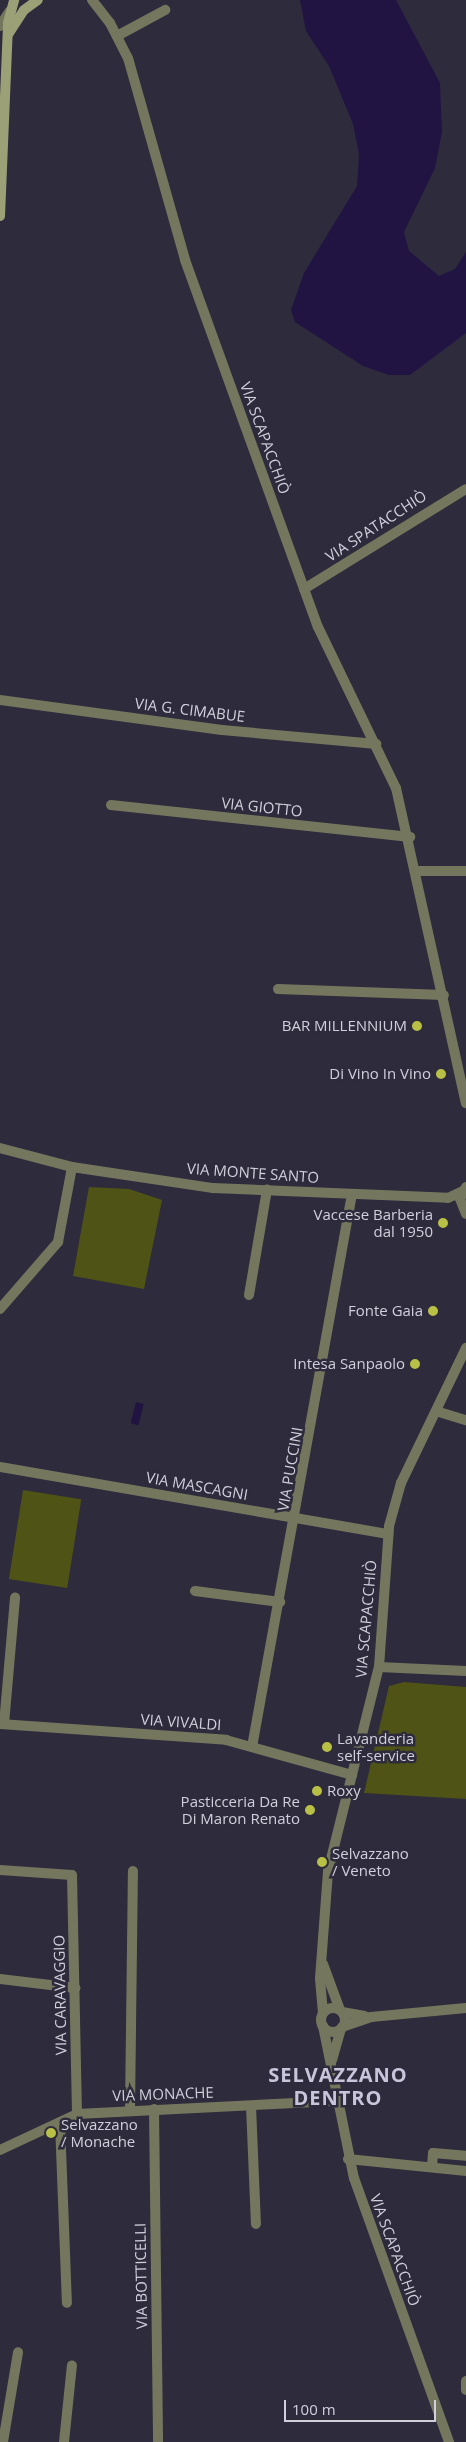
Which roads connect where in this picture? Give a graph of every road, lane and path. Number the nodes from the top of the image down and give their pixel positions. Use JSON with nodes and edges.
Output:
{"nodes":[{"id":1,"x":14,"y":0,"type":"edge"},
{"id":2,"x":38,"y":0,"type":"edge"},
{"id":3,"x":46,"y":0,"type":"edge"},
{"id":4,"x":82,"y":0,"type":"edge"},
{"id":5,"x":92,"y":0,"type":"edge"},
{"id":6,"x":101,"y":10,"type":"junction"},
{"id":7,"x":165,"y":10,"type":"dead end"},
{"id":8,"x":9,"y":12,"type":"junction"},
{"id":9,"x":0,"y":26,"type":"edge"},
{"id":10,"x":117,"y":36,"type":"junction"},
{"id":11,"x":5,"y":42,"type":"edge"},
{"id":12,"x":0,"y":62,"type":"edge"},
{"id":13,"x":7,"y":77,"type":"junction"},
{"id":14,"x":0,"y":216,"type":"edge"},
{"id":15,"x":466,"y":489,"type":"edge"},
{"id":16,"x":304,"y":589,"type":"junction"},
{"id":17,"x":0,"y":700,"type":"edge"},
{"id":18,"x":376,"y":744,"type":"junction"},
{"id":19,"x":110,"y":805,"type":"dead end"},
{"id":20,"x":410,"y":837,"type":"junction"},
{"id":21,"x":417,"y":871,"type":"junction"},
{"id":22,"x":466,"y":871,"type":"edge"},
{"id":23,"x":278,"y":989,"type":"dead end"},
{"id":24,"x":444,"y":995,"type":"junction"},
{"id":25,"x":466,"y":1103,"type":"edge"},
{"id":26,"x":0,"y":1148,"type":"edge"},
{"id":27,"x":72,"y":1167,"type":"junction"},
{"id":28,"x":465,"y":1189,"type":"edge"},
{"id":29,"x":267,"y":1190,"type":"junction"},
{"id":30,"x":352,"y":1194,"type":"junction"},
{"id":31,"x":448,"y":1198,"type":"junction"},
{"id":32,"x":464,"y":1210,"type":"edge"},
{"id":33,"x":249,"y":1295,"type":"dead end"},
{"id":34,"x":0,"y":1309,"type":"edge"},
{"id":35,"x":466,"y":1348,"type":"edge"},
{"id":36,"x":439,"y":1412,"type":"junction"},
{"id":37,"x":466,"y":1420,"type":"edge"},
{"id":38,"x":0,"y":1467,"type":"edge"},
{"id":39,"x":296,"y":1519,"type":"junction"},
{"id":40,"x":388,"y":1534,"type":"junction"},
{"id":41,"x":195,"y":1591,"type":"dead end"},
{"id":42,"x":15,"y":1597,"type":"dead end"},
{"id":43,"x":280,"y":1602,"type":"junction"},
{"id":44,"x":379,"y":1667,"type":"junction"},
{"id":45,"x":466,"y":1672,"type":"edge"},
{"id":46,"x":2,"y":1724,"type":"edge"},
{"id":47,"x":252,"y":1747,"type":"junction"},
{"id":48,"x":352,"y":1775,"type":"junction"},
{"id":49,"x":0,"y":1870,"type":"edge"},
{"id":50,"x":133,"y":1871,"type":"dead end"},
{"id":51,"x":323,"y":1964,"type":"junction"},
{"id":52,"x":0,"y":1978,"type":"edge"},
{"id":53,"x":75,"y":1988,"type":"junction"},
{"id":54,"x":466,"y":2009,"type":"edge"},
{"id":55,"x":341,"y":2011,"type":"junction"},
{"id":56,"x":323,"y":2014,"type":"junction"},
{"id":57,"x":371,"y":2017,"type":"junction"},
{"id":58,"x":323,"y":2026,"type":"junction"},
{"id":59,"x":342,"y":2027,"type":"junction"},
{"id":60,"x":331,"y":2063,"type":"junction"},
{"id":61,"x":335,"y":2101,"type":"junction"},
{"id":62,"x":251,"y":2106,"type":"junction"},
{"id":63,"x":154,"y":2109,"type":"junction"},
{"id":64,"x":130,"y":2110,"type":"junction"},
{"id":65,"x":77,"y":2114,"type":"junction"},
{"id":66,"x":60,"y":2122,"type":"junction"},
{"id":67,"x":0,"y":2150,"type":"edge"},
{"id":68,"x":466,"y":2156,"type":"edge"},
{"id":69,"x":348,"y":2159,"type":"junction"},
{"id":70,"x":432,"y":2167,"type":"junction"},
{"id":71,"x":466,"y":2171,"type":"edge"},
{"id":72,"x":256,"y":2224,"type":"dead end"},
{"id":73,"x":67,"y":2303,"type":"dead end"},
{"id":74,"x":18,"y":2352,"type":"dead end"},
{"id":75,"x":72,"y":2365,"type":"dead end"},
{"id":76,"x":3,"y":2442,"type":"edge"},
{"id":77,"x":64,"y":2442,"type":"edge"},
{"id":78,"x":158,"y":2442,"type":"edge"},
{"id":79,"x":449,"y":2442,"type":"edge"}],
"edges":[{"from":1,"to":8,"type":"main road"},
{"from":2,"to":3,"type":"main road"},
{"from":2,"to":11,"type":"main road"},
{"from":4,"to":6,"type":"street"},
{"from":5,"to":6,"type":"street","name":"VIA SCAPACCHIÒ"},
{"from":6,"to":10,"type":"street","name":"VIA SCAPACCHIÒ"},
{"from":7,"to":10,"type":"street"},
{"from":8,"to":9,"type":"street"},
{"from":8,"to":11,"type":"main road"},
{"from":10,"to":16,"type":"street","name":"VIA SCAPACCHIÒ"},
{"from":11,"to":13,"type":"main road"},
{"from":12,"to":13,"type":"street"},
{"from":13,"to":14,"type":"main road"},
{"from":15,"to":16,"type":"street","name":"VIA SPATACCHIÒ"},
{"from":16,"to":18,"type":"street","name":"VIA SCAPACCHIÒ"},
{"from":17,"to":18,"type":"street","name":"VIA G. CIMABUE"},
{"from":18,"to":20,"type":"street","name":"VIA SCAPACCHIÒ"},
{"from":19,"to":20,"type":"street","name":"VIA GIOTTO"},
{"from":20,"to":21,"type":"street","name":"VIA SCAPACCHIÒ"},
{"from":21,"to":22,"type":"street"},
{"from":21,"to":24,"type":"street","name":"VIA SCAPACCHIÒ"},
{"from":23,"to":24,"type":"street"},
{"from":24,"to":25,"type":"street","name":"VIA SCAPACCHIÒ"},
{"from":26,"to":27,"type":"street","name":"VIA MONTE SANTO"},
{"from":27,"to":29,"type":"street","name":"VIA MONTE SANTO"},
{"from":27,"to":34,"type":"street"},
{"from":28,"to":31,"type":"street","name":"VIA MONTE SANTO"},
{"from":28,"to":32,"type":"street"},
{"from":29,"to":30,"type":"street","name":"VIA MONTE SANTO"},
{"from":29,"to":33,"type":"street"},
{"from":30,"to":31,"type":"street","name":"VIA MONTE SANTO"},
{"from":30,"to":39,"type":"street","name":"VIA PUCCINI"},
{"from":31,"to":32,"type":"street","name":"VIA MONTE SANTO"},
{"from":35,"to":36,"type":"street","name":"VIA SCAPACCHIÒ"},
{"from":36,"to":37,"type":"street"},
{"from":36,"to":40,"type":"street","name":"VIA SCAPACCHIÒ"},
{"from":38,"to":39,"type":"street","name":"VIA MASCAGNI"},
{"from":39,"to":40,"type":"street","name":"VIA MASCAGNI"},
{"from":39,"to":43,"type":"street","name":"VIA PUCCINI"},
{"from":40,"to":44,"type":"street","name":"VIA SCAPACCHIÒ"},
{"from":41,"to":43,"type":"street"},
{"from":42,"to":46,"type":"street","name":"VIA VIVALDI"},
{"from":43,"to":47,"type":"street","name":"VIA PUCCINI"},
{"from":44,"to":45,"type":"street"},
{"from":44,"to":48,"type":"street","name":"VIA SCAPACCHIÒ"},
{"from":46,"to":47,"type":"street","name":"VIA VIVALDI"},
{"from":47,"to":48,"type":"street","name":"VIA VIVALDI"},
{"from":48,"to":51,"type":"street","name":"VIA SCAPACCHIÒ"},
{"from":49,"to":53,"type":"street","name":"VIA CARAVAGGIO"},
{"from":50,"to":64,"type":"street"},
{"from":51,"to":55,"type":"street","name":"VIA SCAPACCHIÒ"},
{"from":51,"to":56,"type":"street","name":"VIA SCAPACCHIÒ"},
{"from":52,"to":53,"type":"street"},
{"from":53,"to":65,"type":"street","name":"VIA CARAVAGGIO"},
{"from":54,"to":57,"type":"street"},
{"from":55,"to":56,"type":"street"},
{"from":55,"to":57,"type":"street"},
{"from":55,"to":59,"type":"street","name":"VIA SCAPACCHIÒ"},
{"from":56,"to":58,"type":"street","name":"VIA SCAPACCHIÒ"},
{"from":57,"to":59,"type":"street"},
{"from":58,"to":59,"type":"street"},
{"from":58,"to":60,"type":"street","name":"VIA SCAPACCHIÒ"},
{"from":59,"to":60,"type":"street","name":"VIA SCAPACCHIÒ"},
{"from":60,"to":61,"type":"street","name":"VIA SCAPACCHIÒ"},
{"from":61,"to":62,"type":"street","name":"VIA MONACHE"},
{"from":61,"to":69,"type":"street","name":"VIA SCAPACCHIÒ"},
{"from":62,"to":63,"type":"street","name":"VIA MONACHE"},
{"from":62,"to":72,"type":"street"},
{"from":63,"to":64,"type":"street","name":"VIA MONACHE"},
{"from":63,"to":78,"type":"street","name":"VIA BOTTICELLI"},
{"from":64,"to":65,"type":"street","name":"VIA MONACHE"},
{"from":65,"to":66,"type":"street","name":"VIA MONACHE"},
{"from":66,"to":67,"type":"street","name":"VIA MONACHE"},
{"from":66,"to":73,"type":"street"},
{"from":68,"to":70,"type":"street"},
{"from":69,"to":70,"type":"street"},
{"from":69,"to":79,"type":"street","name":"VIA SCAPACCHIÒ"},
{"from":70,"to":71,"type":"street"},
{"from":74,"to":76,"type":"street"},
{"from":75,"to":77,"type":"street"}]}
